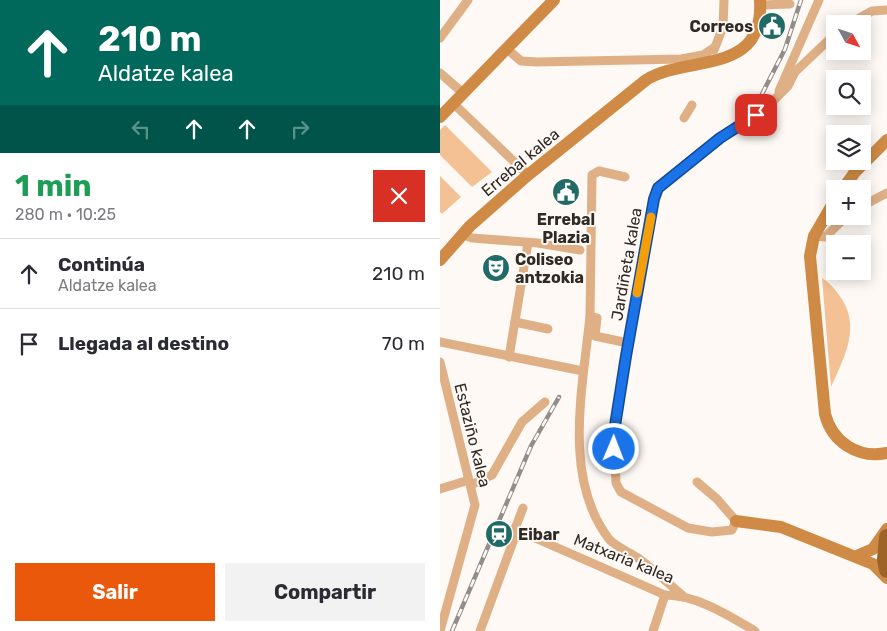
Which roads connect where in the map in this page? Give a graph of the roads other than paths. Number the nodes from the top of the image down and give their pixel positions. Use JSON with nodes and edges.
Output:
{"nodes":[{"id":1,"x":554,"y":0,"type":"edge"},
{"id":2,"x":724,"y":0,"type":"edge"},
{"id":3,"x":819,"y":0,"type":"edge"},
{"id":4,"x":467,"y":2,"type":"edge"},
{"id":5,"x":761,"y":3,"type":"edge"},
{"id":6,"x":790,"y":4,"type":"dead end"},
{"id":7,"x":887,"y":10,"type":"edge"},
{"id":8,"x":865,"y":15,"type":"edge"},
{"id":9,"x":440,"y":38,"type":"edge"},
{"id":10,"x":826,"y":43,"type":"edge"},
{"id":11,"x":507,"y":49,"type":"junction"},
{"id":12,"x":708,"y":59,"type":"junction"},
{"id":13,"x":440,"y":72,"type":"edge"},
{"id":14,"x":463,"y":93,"type":"junction"},
{"id":15,"x":778,"y":96,"type":"junction"},
{"id":16,"x":453,"y":103,"type":"junction"},
{"id":17,"x":692,"y":104,"type":"dead end"},
{"id":18,"x":440,"y":116,"type":"edge"},
{"id":19,"x":684,"y":118,"type":"dead end"},
{"id":20,"x":887,"y":140,"type":"edge"},
{"id":21,"x":528,"y":175,"type":"junction"},
{"id":22,"x":625,"y":177,"type":"dead end"},
{"id":23,"x":849,"y":180,"type":"edge"},
{"id":24,"x":887,"y":193,"type":"edge"},
{"id":25,"x":871,"y":201,"type":"edge"},
{"id":26,"x":826,"y":215,"type":"edge"},
{"id":27,"x":838,"y":225,"type":"edge"},
{"id":28,"x":462,"y":234,"type":"junction"},
{"id":29,"x":814,"y":236,"type":"junction"},
{"id":30,"x":528,"y":243,"type":"junction"},
{"id":31,"x":580,"y":250,"type":"dead end"},
{"id":32,"x":440,"y":260,"type":"edge"},
{"id":33,"x":590,"y":316,"type":"junction"},
{"id":34,"x":515,"y":322,"type":"junction"},
{"id":35,"x":548,"y":329,"type":"dead end"},
{"id":36,"x":440,"y":342,"type":"edge"},
{"id":37,"x":628,"y":343,"type":"junction"},
{"id":38,"x":509,"y":357,"type":"junction"},
{"id":39,"x":440,"y":362,"type":"edge"},
{"id":40,"x":583,"y":371,"type":"junction"},
{"id":41,"x":545,"y":402,"type":"dead end"},
{"id":42,"x":887,"y":452,"type":"edge"},
{"id":43,"x":470,"y":482,"type":"junction"},
{"id":44,"x":696,"y":482,"type":"dead end"},
{"id":45,"x":440,"y":489,"type":"edge"},
{"id":46,"x":523,"y":508,"type":"dead end"},
{"id":47,"x":736,"y":521,"type":"junction"},
{"id":48,"x":887,"y":529,"type":"edge"},
{"id":49,"x":887,"y":537,"type":"edge"},
{"id":50,"x":855,"y":555,"type":"junction"},
{"id":51,"x":886,"y":564,"type":"edge"},
{"id":52,"x":887,"y":578,"type":"edge"},
{"id":53,"x":665,"y":595,"type":"junction"},
{"id":54,"x":682,"y":595,"type":"junction"},
{"id":55,"x":440,"y":631,"type":"edge"},
{"id":56,"x":476,"y":631,"type":"edge"},
{"id":57,"x":480,"y":631,"type":"edge"},
{"id":58,"x":653,"y":631,"type":"edge"},
{"id":59,"x":756,"y":631,"type":"edge"}],
"edges":[{"from":1,"to":11,"type":"street"},
{"from":2,"to":12,"type":"street"},
{"from":3,"to":15,"type":"street"},
{"from":4,"to":9,"type":"street"},
{"from":5,"to":6,"type":"street"},
{"from":5,"to":12,"type":"street","name":"Errebal kalea"},
{"from":7,"to":8,"type":"street"},
{"from":10,"to":15,"type":"street"},
{"from":11,"to":12,"type":"street"},
{"from":11,"to":14,"type":"street"},
{"from":12,"to":21,"type":"street","name":"Errebal kalea"},
{"from":13,"to":14,"type":"street"},
{"from":14,"to":16,"type":"street"},
{"from":15,"to":37,"type":"street","name":"Jardiñeta kalea"},
{"from":16,"to":18,"type":"street"},
{"from":16,"to":21,"type":"street"},
{"from":17,"to":19,"type":"street"},
{"from":20,"to":23,"type":"street"},
{"from":21,"to":28,"type":"street","name":"Errebal kalea"},
{"from":22,"to":33,"type":"street"},
{"from":24,"to":25,"type":"street"},
{"from":26,"to":29,"type":"street"},
{"from":27,"to":29,"type":"street"},
{"from":28,"to":30,"type":"street"},
{"from":28,"to":32,"type":"street","name":"Errebal kalea"},
{"from":29,"to":42,"type":"street"},
{"from":30,"to":31,"type":"street"},
{"from":30,"to":34,"type":"street"},
{"from":33,"to":37,"type":"street"},
{"from":33,"to":40,"type":"street"},
{"from":34,"to":35,"type":"street"},
{"from":34,"to":38,"type":"street"},
{"from":36,"to":38,"type":"street"},
{"from":37,"to":47,"type":"street","name":"Jardiñeta kalea"},
{"from":38,"to":40,"type":"street"},
{"from":39,"to":43,"type":"street","name":"Estaziño kalea"},
{"from":40,"to":54,"type":"street"},
{"from":41,"to":43,"type":"street"},
{"from":43,"to":45,"type":"street"},
{"from":43,"to":55,"type":"street","name":"Estaziño kalea"},
{"from":44,"to":47,"type":"street"},
{"from":46,"to":56,"type":"street"},
{"from":47,"to":50,"type":"street"},
{"from":48,"to":50,"type":"street"},
{"from":49,"to":51,"type":"highway"},
{"from":50,"to":51,"type":"street"},
{"from":50,"to":52,"type":"street"},
{"from":53,"to":54,"type":"street","name":"Matxaria kalea"},
{"from":53,"to":57,"type":"street","name":"Matxaria kalea"},
{"from":53,"to":58,"type":"street"},
{"from":54,"to":59,"type":"street","name":"Matxaria kalea"}]}
